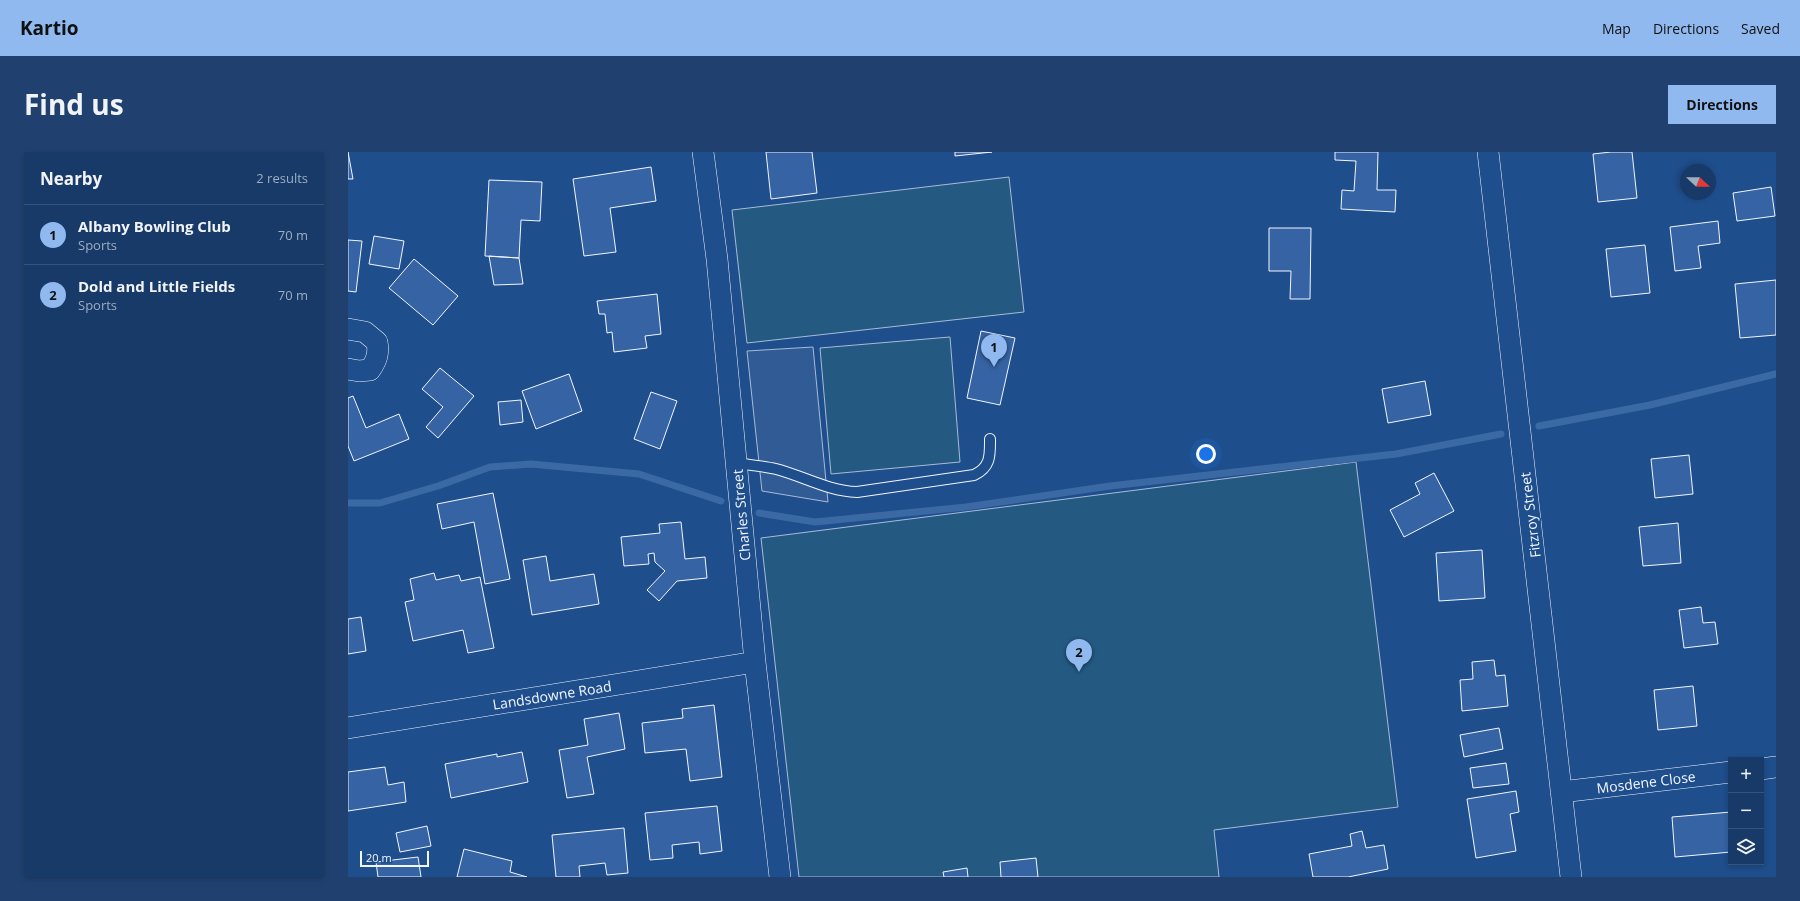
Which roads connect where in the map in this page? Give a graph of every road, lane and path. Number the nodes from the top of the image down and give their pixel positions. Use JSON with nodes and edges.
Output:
{"nodes":[{"id":1,"x":703,"y":152,"type":"edge"},
{"id":2,"x":1488,"y":152,"type":"edge"},
{"id":3,"x":348,"y":329,"type":"edge"},
{"id":4,"x":348,"y":369,"type":"edge"},
{"id":5,"x":990,"y":439,"type":"dead end"},
{"id":6,"x":736,"y":463,"type":"junction"},
{"id":7,"x":755,"y":662,"type":"junction"},
{"id":8,"x":348,"y":728,"type":"edge"},
{"id":9,"x":1776,"y":767,"type":"edge"},
{"id":10,"x":1764,"y":769,"type":"edge"},
{"id":11,"x":1728,"y":772,"type":"edge"},
{"id":12,"x":1561,"y":792,"type":"junction"},
{"id":13,"x":780,"y":877,"type":"edge"},
{"id":14,"x":1571,"y":877,"type":"edge"}],
"edges":[{"from":1,"to":6,"type":"street","name":"Charles Street"},
{"from":2,"to":12,"type":"street","name":"Fitzroy Street"},
{"from":3,"to":4,"type":"street"},
{"from":5,"to":6,"type":"lane"},
{"from":6,"to":7,"type":"street","name":"Charles Street"},
{"from":7,"to":8,"type":"street","name":"Landsdowne Road"},
{"from":7,"to":13,"type":"street","name":"Charles Street"},
{"from":9,"to":10,"type":"street"},
{"from":11,"to":12,"type":"street","name":"Mosdene Close"},
{"from":12,"to":14,"type":"street","name":"Fitzroy Street"}]}
